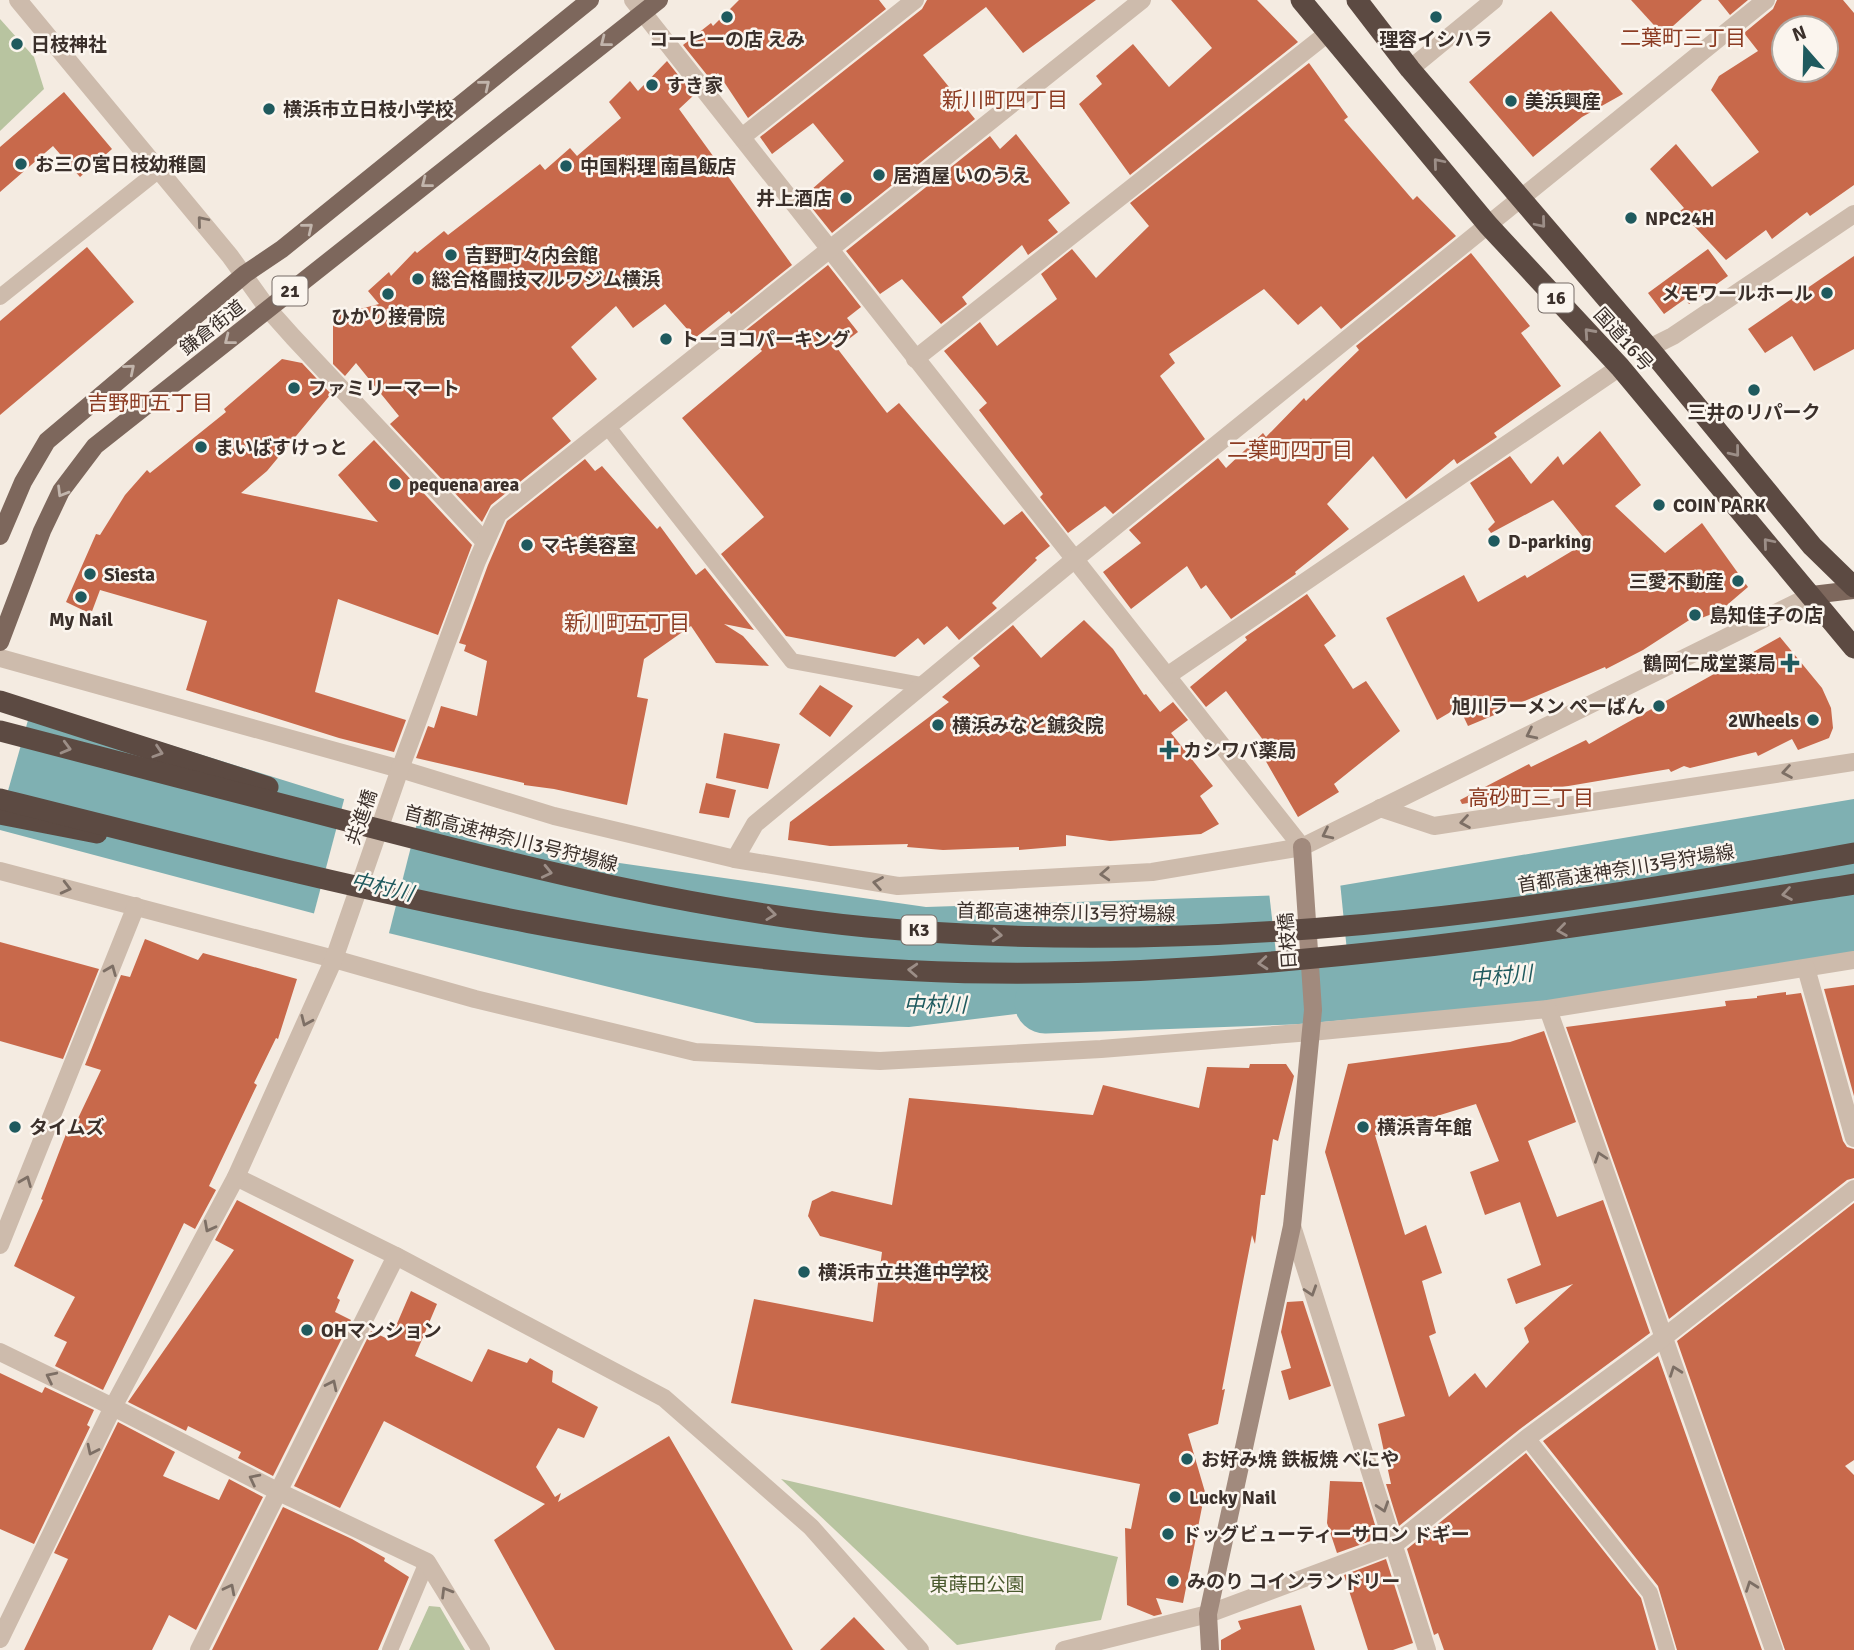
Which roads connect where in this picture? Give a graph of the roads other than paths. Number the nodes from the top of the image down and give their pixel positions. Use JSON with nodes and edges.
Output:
{"nodes":[{"id":1,"x":18,"y":0,"type":"edge"},
{"id":2,"x":590,"y":0,"type":"edge"},
{"id":3,"x":659,"y":0,"type":"edge"},
{"id":4,"x":915,"y":0,"type":"edge"},
{"id":5,"x":1142,"y":0,"type":"edge"},
{"id":6,"x":1301,"y":0,"type":"edge"},
{"id":7,"x":1357,"y":0,"type":"edge"},
{"id":8,"x":1494,"y":0,"type":"edge"},
{"id":9,"x":1766,"y":0,"type":"edge"},
{"id":10,"x":638,"y":6,"type":"edge"},
{"id":11,"x":1328,"y":33,"type":"junction"},
{"id":12,"x":1410,"y":69,"type":"junction"},
{"id":13,"x":742,"y":137,"type":"junction"},
{"id":14,"x":159,"y":170,"type":"junction"},
{"id":15,"x":1521,"y":199,"type":"junction"},
{"id":16,"x":1854,"y":214,"type":"edge"},
{"id":17,"x":1488,"y":225,"type":"junction"},
{"id":18,"x":828,"y":249,"type":"junction"},
{"id":19,"x":245,"y":274,"type":"junction"},
{"id":20,"x":0,"y":298,"type":"edge"},
{"id":21,"x":268,"y":309,"type":"junction"},
{"id":22,"x":1649,"y":348,"type":"junction"},
{"id":23,"x":915,"y":359,"type":"junction"},
{"id":24,"x":1620,"y":367,"type":"junction"},
{"id":25,"x":608,"y":427,"type":"junction"},
{"id":26,"x":0,"y":536,"type":"edge"},
{"id":27,"x":485,"y":542,"type":"junction"},
{"id":28,"x":1075,"y":559,"type":"junction"},
{"id":29,"x":1854,"y":588,"type":"edge"},
{"id":30,"x":1812,"y":596,"type":"junction"},
{"id":31,"x":0,"y":642,"type":"edge"},
{"id":32,"x":1854,"y":648,"type":"edge"},
{"id":33,"x":0,"y":658,"type":"edge"},
{"id":34,"x":1167,"y":676,"type":"junction"},
{"id":35,"x":922,"y":685,"type":"junction"},
{"id":36,"x":0,"y":701,"type":"edge"},
{"id":37,"x":0,"y":731,"type":"edge"},
{"id":38,"x":1854,"y":762,"type":"edge"},
{"id":39,"x":400,"y":769,"type":"junction"},
{"id":40,"x":0,"y":799,"type":"edge"},
{"id":41,"x":1380,"y":808,"type":"junction"},
{"id":42,"x":0,"y":814,"type":"edge"},
{"id":43,"x":1302,"y":847,"type":"junction"},
{"id":44,"x":1854,"y":853,"type":"edge"},
{"id":45,"x":735,"y":859,"type":"junction"},
{"id":46,"x":499,"y":861,"type":"junction"},
{"id":47,"x":271,"y":866,"type":"junction"},
{"id":48,"x":0,"y":871,"type":"edge"},
{"id":49,"x":1854,"y":884,"type":"edge"},
{"id":50,"x":136,"y":906,"type":"junction"},
{"id":51,"x":334,"y":959,"type":"junction"},
{"id":52,"x":1854,"y":960,"type":"edge"},
{"id":53,"x":1806,"y":968,"type":"junction"},
{"id":54,"x":1548,"y":1009,"type":"junction"},
{"id":55,"x":1311,"y":1032,"type":"junction"},
{"id":56,"x":1854,"y":1138,"type":"edge"},
{"id":57,"x":236,"y":1177,"type":"junction"},
{"id":58,"x":1854,"y":1189,"type":"edge"},
{"id":59,"x":1292,"y":1226,"type":"junction"},
{"id":60,"x":0,"y":1245,"type":"edge"},
{"id":61,"x":396,"y":1256,"type":"junction"},
{"id":62,"x":1663,"y":1338,"type":"junction"},
{"id":63,"x":0,"y":1352,"type":"edge"},
{"id":64,"x":113,"y":1406,"type":"junction"},
{"id":65,"x":1527,"y":1438,"type":"junction"},
{"id":66,"x":279,"y":1492,"type":"junction"},
{"id":67,"x":1395,"y":1544,"type":"junction"},
{"id":68,"x":428,"y":1562,"type":"junction"},
{"id":69,"x":1209,"y":1614,"type":"junction"},
{"id":70,"x":0,"y":1639,"type":"edge"},
{"id":71,"x":200,"y":1650,"type":"edge"},
{"id":72,"x":390,"y":1650,"type":"edge"},
{"id":73,"x":481,"y":1650,"type":"edge"},
{"id":74,"x":920,"y":1650,"type":"edge"},
{"id":75,"x":1065,"y":1650,"type":"edge"},
{"id":76,"x":1210,"y":1650,"type":"edge"},
{"id":77,"x":1427,"y":1650,"type":"edge"},
{"id":78,"x":1667,"y":1650,"type":"edge"},
{"id":79,"x":1774,"y":1650,"type":"edge"}],
"edges":[{"from":1,"to":14,"type":"street"},
{"from":19,"to":2,"type":"main road","name":"鎌倉街道","number":"21","one_way":true},
{"from":3,"to":10,"type":"main road","name":"鎌倉街道","number":"21"},
{"from":4,"to":13,"type":"street"},
{"from":5,"to":18,"type":"street","name":"共進橋"},
{"from":6,"to":11,"type":"highway","name":"国道16号","number":"16"},
{"from":7,"to":12,"type":"highway","name":"国道16号","number":"16"},
{"from":8,"to":12,"type":"street"},
{"from":9,"to":15,"type":"street"},
{"from":10,"to":13,"type":"street"},
{"from":10,"to":21,"type":"main road","name":"鎌倉街道","number":"21","one_way":true},
{"from":17,"to":11,"type":"highway","name":"国道16号","number":"16","one_way":true},
{"from":11,"to":23,"type":"street"},
{"from":12,"to":15,"type":"highway","name":"国道16号","number":"16"},
{"from":13,"to":18,"type":"street"},
{"from":19,"to":14,"type":"street","one_way":true},
{"from":14,"to":20,"type":"lane"},
{"from":15,"to":17,"type":"street"},
{"from":15,"to":22,"type":"highway","name":"国道16号","number":"16","one_way":true},
{"from":16,"to":22,"type":"street"},
{"from":24,"to":17,"type":"highway","name":"国道16号","number":"16","one_way":true},
{"from":17,"to":28,"type":"street"},
{"from":18,"to":23,"type":"street"},
{"from":18,"to":25,"type":"street","name":"共進橋"},
{"from":19,"to":21,"type":"street"},
{"from":26,"to":19,"type":"main road","name":"鎌倉街道","number":"21","one_way":true},
{"from":21,"to":27,"type":"street"},
{"from":21,"to":31,"type":"main road","name":"鎌倉街道","number":"21","one_way":true},
{"from":22,"to":29,"type":"highway","name":"国道16号","number":"16","one_way":true},
{"from":23,"to":28,"type":"street"},
{"from":30,"to":24,"type":"highway","name":"国道16号","number":"16","one_way":true},
{"from":24,"to":34,"type":"street"},
{"from":25,"to":27,"type":"street","name":"共進橋"},
{"from":25,"to":35,"type":"lane"},
{"from":27,"to":39,"type":"street","name":"共進橋"},
{"from":28,"to":34,"type":"street"},
{"from":28,"to":35,"type":"street"},
{"from":29,"to":30,"type":"main road"},
{"from":30,"to":32,"type":"highway","name":"国道16号","number":"16"},
{"from":30,"to":41,"type":"street","one_way":true},
{"from":33,"to":39,"type":"street"},
{"from":34,"to":43,"type":"street"},
{"from":35,"to":45,"type":"street"},
{"from":36,"to":46,"type":"highway","one_way":true,"bridge":true},
{"from":37,"to":46,"type":"highway","name":"首都高速神奈川3号狩場線","number":"K3","one_way":true,"bridge":true},
{"from":38,"to":41,"type":"street","one_way":true},
{"from":39,"to":45,"type":"street"},
{"from":39,"to":51,"type":"street","name":"共進橋"},
{"from":40,"to":47,"type":"highway","number":"K3","bridge":true},
{"from":41,"to":43,"type":"street","one_way":true},
{"from":42,"to":47,"type":"highway","bridge":true},
{"from":43,"to":45,"type":"street","one_way":true},
{"from":43,"to":55,"type":"street","name":"日枝橋","bridge":true},
{"from":46,"to":44,"type":"highway","name":"首都高速神奈川3号狩場線","number":"K3","one_way":true,"bridge":true},
{"from":49,"to":47,"type":"highway","number":"K3","one_way":true,"bridge":true},
{"from":48,"to":50,"type":"street","one_way":true},
{"from":50,"to":51,"type":"street"},
{"from":60,"to":50,"type":"street","one_way":true},
{"from":51,"to":55,"type":"street"},
{"from":51,"to":57,"type":"street","name":"共進橋","one_way":true},
{"from":52,"to":53,"type":"street"},
{"from":53,"to":54,"type":"street"},
{"from":53,"to":56,"type":"street"},
{"from":54,"to":55,"type":"street"},
{"from":62,"to":54,"type":"street","one_way":true},
{"from":55,"to":59,"type":"street","name":"日枝橋"},
{"from":57,"to":61,"type":"street"},
{"from":57,"to":64,"type":"street","name":"共進橋","one_way":true},
{"from":58,"to":62,"type":"street"},
{"from":59,"to":67,"type":"street","one_way":true},
{"from":59,"to":69,"type":"street","name":"日枝橋"},
{"from":66,"to":61,"type":"street","one_way":true},
{"from":61,"to":74,"type":"street"},
{"from":62,"to":65,"type":"street"},
{"from":79,"to":62,"type":"street","one_way":true},
{"from":64,"to":63,"type":"street","one_way":true},
{"from":66,"to":64,"type":"street","one_way":true},
{"from":64,"to":70,"type":"street","name":"共進橋","one_way":true},
{"from":65,"to":67,"type":"street"},
{"from":65,"to":78,"type":"lane"},
{"from":66,"to":68,"type":"street"},
{"from":71,"to":66,"type":"street","one_way":true},
{"from":67,"to":69,"type":"street"},
{"from":67,"to":77,"type":"street"},
{"from":68,"to":72,"type":"lane"},
{"from":73,"to":68,"type":"street","one_way":true},
{"from":69,"to":75,"type":"street"},
{"from":69,"to":76,"type":"street","name":"日枝橋"}]}
